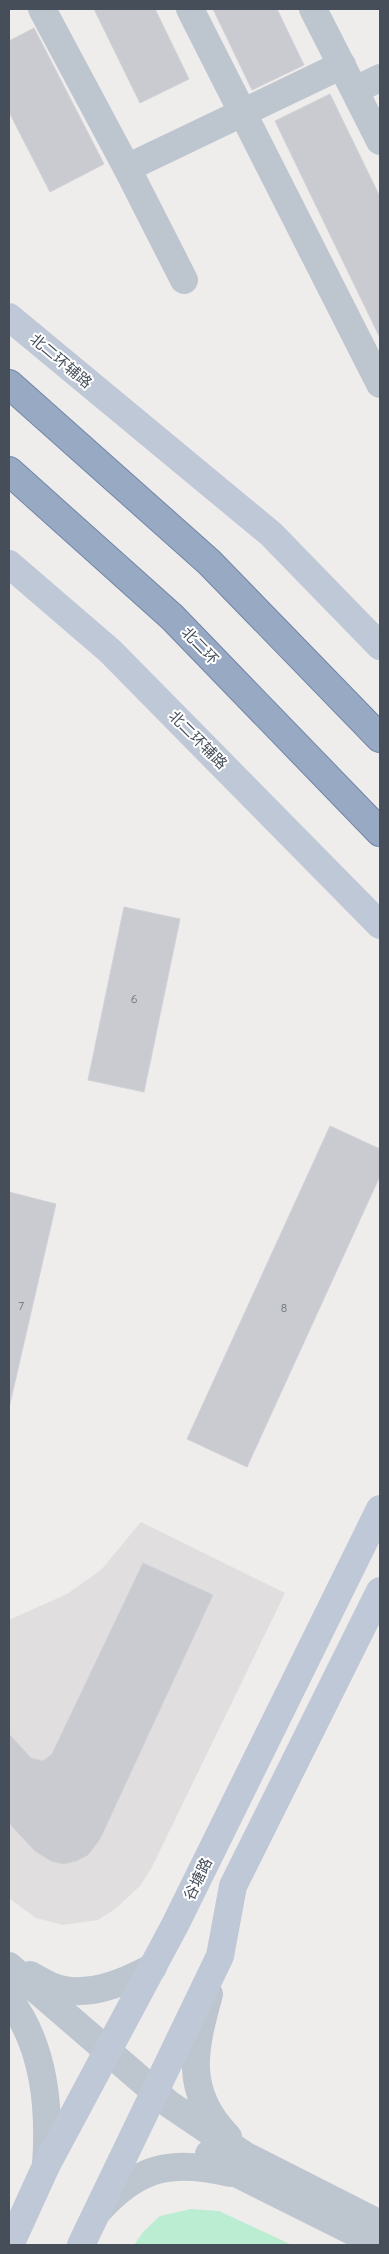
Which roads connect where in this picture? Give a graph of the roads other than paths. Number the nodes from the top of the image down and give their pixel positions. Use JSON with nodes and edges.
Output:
{"nodes":[{"id":1,"x":42,"y":9,"type":"edge"},
{"id":2,"x":190,"y":9,"type":"edge"},
{"id":3,"x":313,"y":9,"type":"edge"},
{"id":4,"x":342,"y":65,"type":"junction"},
{"id":5,"x":380,"y":78,"type":"edge"},
{"id":6,"x":355,"y":90,"type":"junction"},
{"id":7,"x":243,"y":114,"type":"junction"},
{"id":8,"x":380,"y":140,"type":"edge"},
{"id":9,"x":127,"y":168,"type":"junction"},
{"id":10,"x":184,"y":280,"type":"dead end"},
{"id":11,"x":9,"y":317,"type":"edge"},
{"id":12,"x":9,"y":384,"type":"edge"},
{"id":13,"x":380,"y":384,"type":"edge"},
{"id":14,"x":9,"y":471,"type":"edge"},
{"id":15,"x":9,"y":564,"type":"edge"},
{"id":16,"x":380,"y":646,"type":"edge"},
{"id":17,"x":380,"y":738,"type":"edge"},
{"id":18,"x":380,"y":832,"type":"edge"},
{"id":19,"x":380,"y":925,"type":"edge"},
{"id":20,"x":380,"y":1509,"type":"edge"},
{"id":21,"x":380,"y":1591,"type":"edge"},
{"id":22,"x":220,"y":1956,"type":"junction"},
{"id":23,"x":9,"y":1964,"type":"edge"},
{"id":24,"x":153,"y":1967,"type":"junction"},
{"id":25,"x":9,"y":1990,"type":"edge"},
{"id":26,"x":9,"y":1999,"type":"edge"},
{"id":27,"x":103,"y":2061,"type":"junction"},
{"id":28,"x":150,"y":2100,"type":"junction"},
{"id":29,"x":46,"y":2166,"type":"junction"},
{"id":30,"x":243,"y":2166,"type":"junction"},
{"id":31,"x":95,"y":2215,"type":"junction"},
{"id":32,"x":380,"y":2224,"type":"edge"},
{"id":33,"x":10,"y":2245,"type":"edge"},
{"id":34,"x":81,"y":2245,"type":"edge"},
{"id":35,"x":380,"y":2245,"type":"edge"}],
"edges":[{"from":1,"to":9,"type":"street"},
{"from":2,"to":7,"type":"street"},
{"from":3,"to":4,"type":"street"},
{"from":4,"to":6,"type":"street"},
{"from":4,"to":7,"type":"street"},
{"from":5,"to":6,"type":"street"},
{"from":6,"to":8,"type":"street"},
{"from":7,"to":9,"type":"street"},
{"from":7,"to":13,"type":"street"},
{"from":9,"to":10,"type":"street"},
{"from":11,"to":16,"type":"main road","name":"北二环辅路"},
{"from":12,"to":17,"type":"highway"},
{"from":14,"to":18,"type":"highway","name":"北二环"},
{"from":15,"to":19,"type":"main road","name":"北二环辅路"},
{"from":20,"to":24,"type":"main road","name":"谷塘路"},
{"from":21,"to":22,"type":"main road"},
{"from":22,"to":28,"type":"main road"},
{"from":22,"to":30,"type":"street"},
{"from":23,"to":24,"type":"street"},
{"from":23,"to":27,"type":"street"},
{"from":24,"to":27,"type":"main road","name":"谷塘路"},
{"from":25,"to":27,"type":"street"},
{"from":26,"to":29,"type":"street"},
{"from":27,"to":28,"type":"street"},
{"from":27,"to":29,"type":"main road","name":"谷塘路"},
{"from":28,"to":30,"type":"street"},
{"from":28,"to":31,"type":"main road"},
{"from":29,"to":33,"type":"main road","name":"谷塘路"},
{"from":30,"to":31,"type":"street"},
{"from":30,"to":32,"type":"street"},
{"from":30,"to":35,"type":"street"},
{"from":31,"to":34,"type":"main road"}]}
